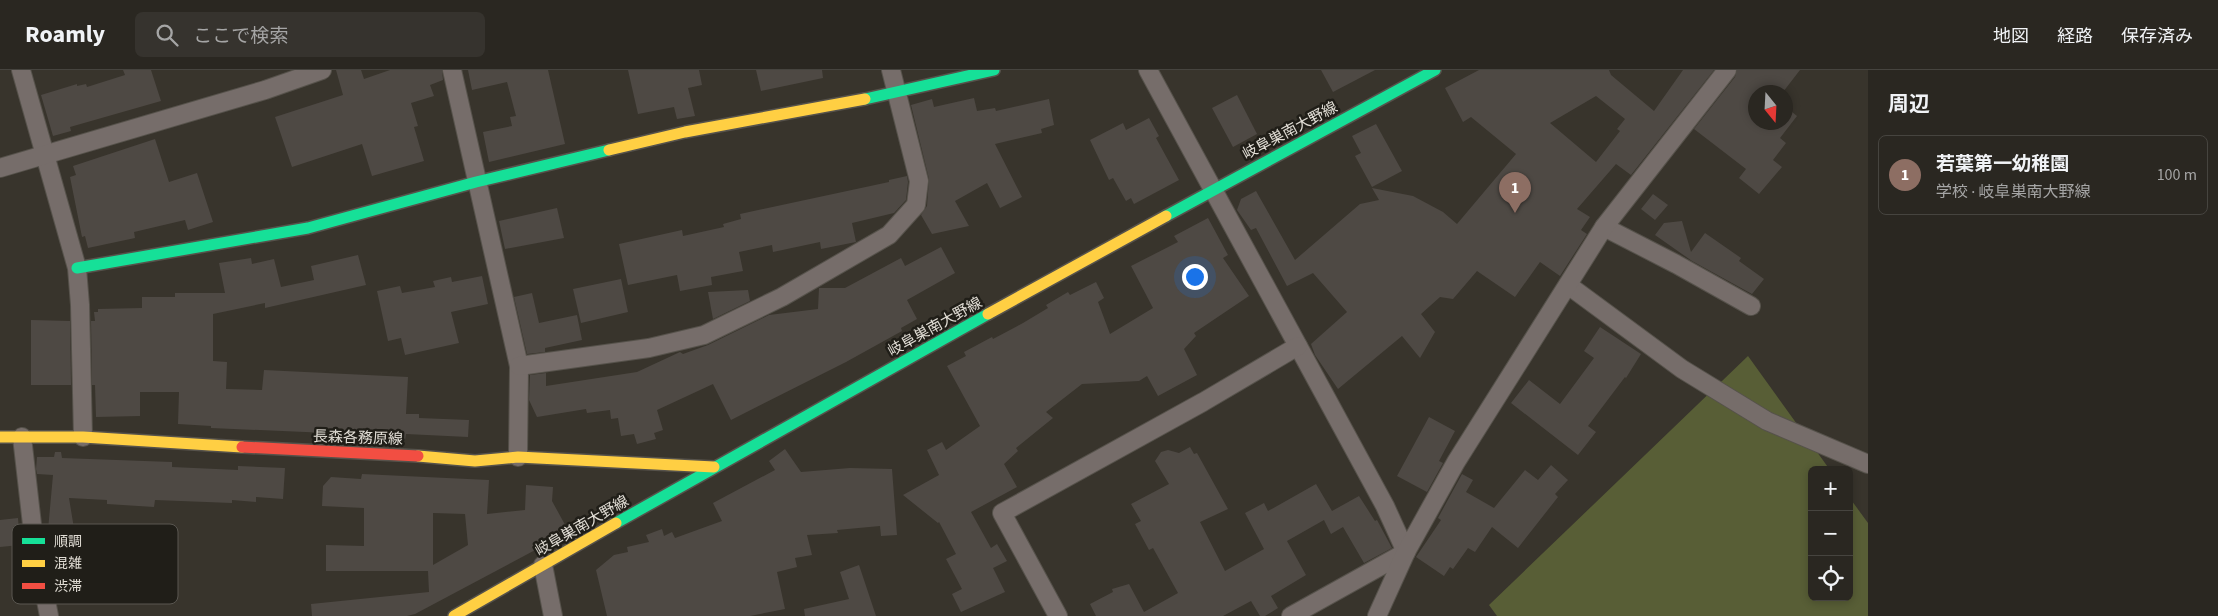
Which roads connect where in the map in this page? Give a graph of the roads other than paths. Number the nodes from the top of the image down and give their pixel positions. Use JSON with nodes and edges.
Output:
{"nodes":[{"id":1,"x":22,"y":70,"type":"edge"},
{"id":2,"x":322,"y":70,"type":"edge"},
{"id":3,"x":452,"y":70,"type":"edge"},
{"id":4,"x":891,"y":70,"type":"edge"},
{"id":5,"x":994,"y":70,"type":"edge"},
{"id":6,"x":1148,"y":70,"type":"edge"},
{"id":7,"x":1435,"y":70,"type":"edge"},
{"id":8,"x":1727,"y":70,"type":"edge"},
{"id":9,"x":897,"y":93,"type":"junction"},
{"id":10,"x":44,"y":154,"type":"junction"},
{"id":11,"x":0,"y":168,"type":"edge"},
{"id":12,"x":476,"y":182,"type":"junction"},
{"id":13,"x":1212,"y":190,"type":"junction"},
{"id":14,"x":1604,"y":227,"type":"junction"},
{"id":15,"x":76,"y":268,"type":"junction"},
{"id":16,"x":1568,"y":285,"type":"junction"},
{"id":17,"x":1751,"y":306,"type":"dead end"},
{"id":18,"x":1298,"y":346,"type":"junction"},
{"id":19,"x":519,"y":366,"type":"junction"},
{"id":20,"x":0,"y":437,"type":"edge"},
{"id":21,"x":22,"y":437,"type":"junction"},
{"id":22,"x":83,"y":437,"type":"junction"},
{"id":23,"x":518,"y":457,"type":"junction"},
{"id":24,"x":1868,"y":464,"type":"edge"},
{"id":25,"x":714,"y":467,"type":"junction"},
{"id":26,"x":32,"y":524,"type":"edge"},
{"id":27,"x":1406,"y":552,"type":"junction"},
{"id":28,"x":543,"y":566,"type":"junction"},
{"id":29,"x":454,"y":616,"type":"edge"},
{"id":30,"x":553,"y":616,"type":"edge"},
{"id":31,"x":1058,"y":616,"type":"edge"},
{"id":32,"x":1291,"y":616,"type":"edge"},
{"id":33,"x":1377,"y":616,"type":"edge"}],
"edges":[{"from":1,"to":10,"type":"street"},
{"from":2,"to":10,"type":"street"},
{"from":3,"to":12,"type":"street"},
{"from":4,"to":9,"type":"street"},
{"from":5,"to":9,"type":"main road"},
{"from":6,"to":13,"type":"street"},
{"from":7,"to":13,"type":"main road","name":"岐阜巣南大野線"},
{"from":8,"to":14,"type":"street"},
{"from":9,"to":12,"type":"main road"},
{"from":9,"to":19,"type":"street"},
{"from":10,"to":11,"type":"street"},
{"from":10,"to":15,"type":"street"},
{"from":12,"to":15,"type":"main road"},
{"from":12,"to":19,"type":"street"},
{"from":13,"to":18,"type":"street"},
{"from":13,"to":25,"type":"main road","name":"岐阜巣南大野線"},
{"from":14,"to":16,"type":"street"},
{"from":14,"to":17,"type":"street"},
{"from":15,"to":22,"type":"street"},
{"from":16,"to":24,"type":"street"},
{"from":16,"to":27,"type":"street"},
{"from":18,"to":27,"type":"street"},
{"from":18,"to":31,"type":"street"},
{"from":19,"to":23,"type":"street"},
{"from":20,"to":21,"type":"main road","name":"長森各務原線"},
{"from":21,"to":22,"type":"main road","name":"長森各務原線"},
{"from":21,"to":26,"type":"street"},
{"from":22,"to":23,"type":"main road","name":"長森各務原線"},
{"from":23,"to":25,"type":"main road","name":"長森各務原線"},
{"from":25,"to":28,"type":"main road","name":"岐阜巣南大野線"},
{"from":27,"to":32,"type":"street"},
{"from":27,"to":33,"type":"street"},
{"from":28,"to":29,"type":"main road","name":"岐阜巣南大野線"},
{"from":28,"to":30,"type":"street"}]}
